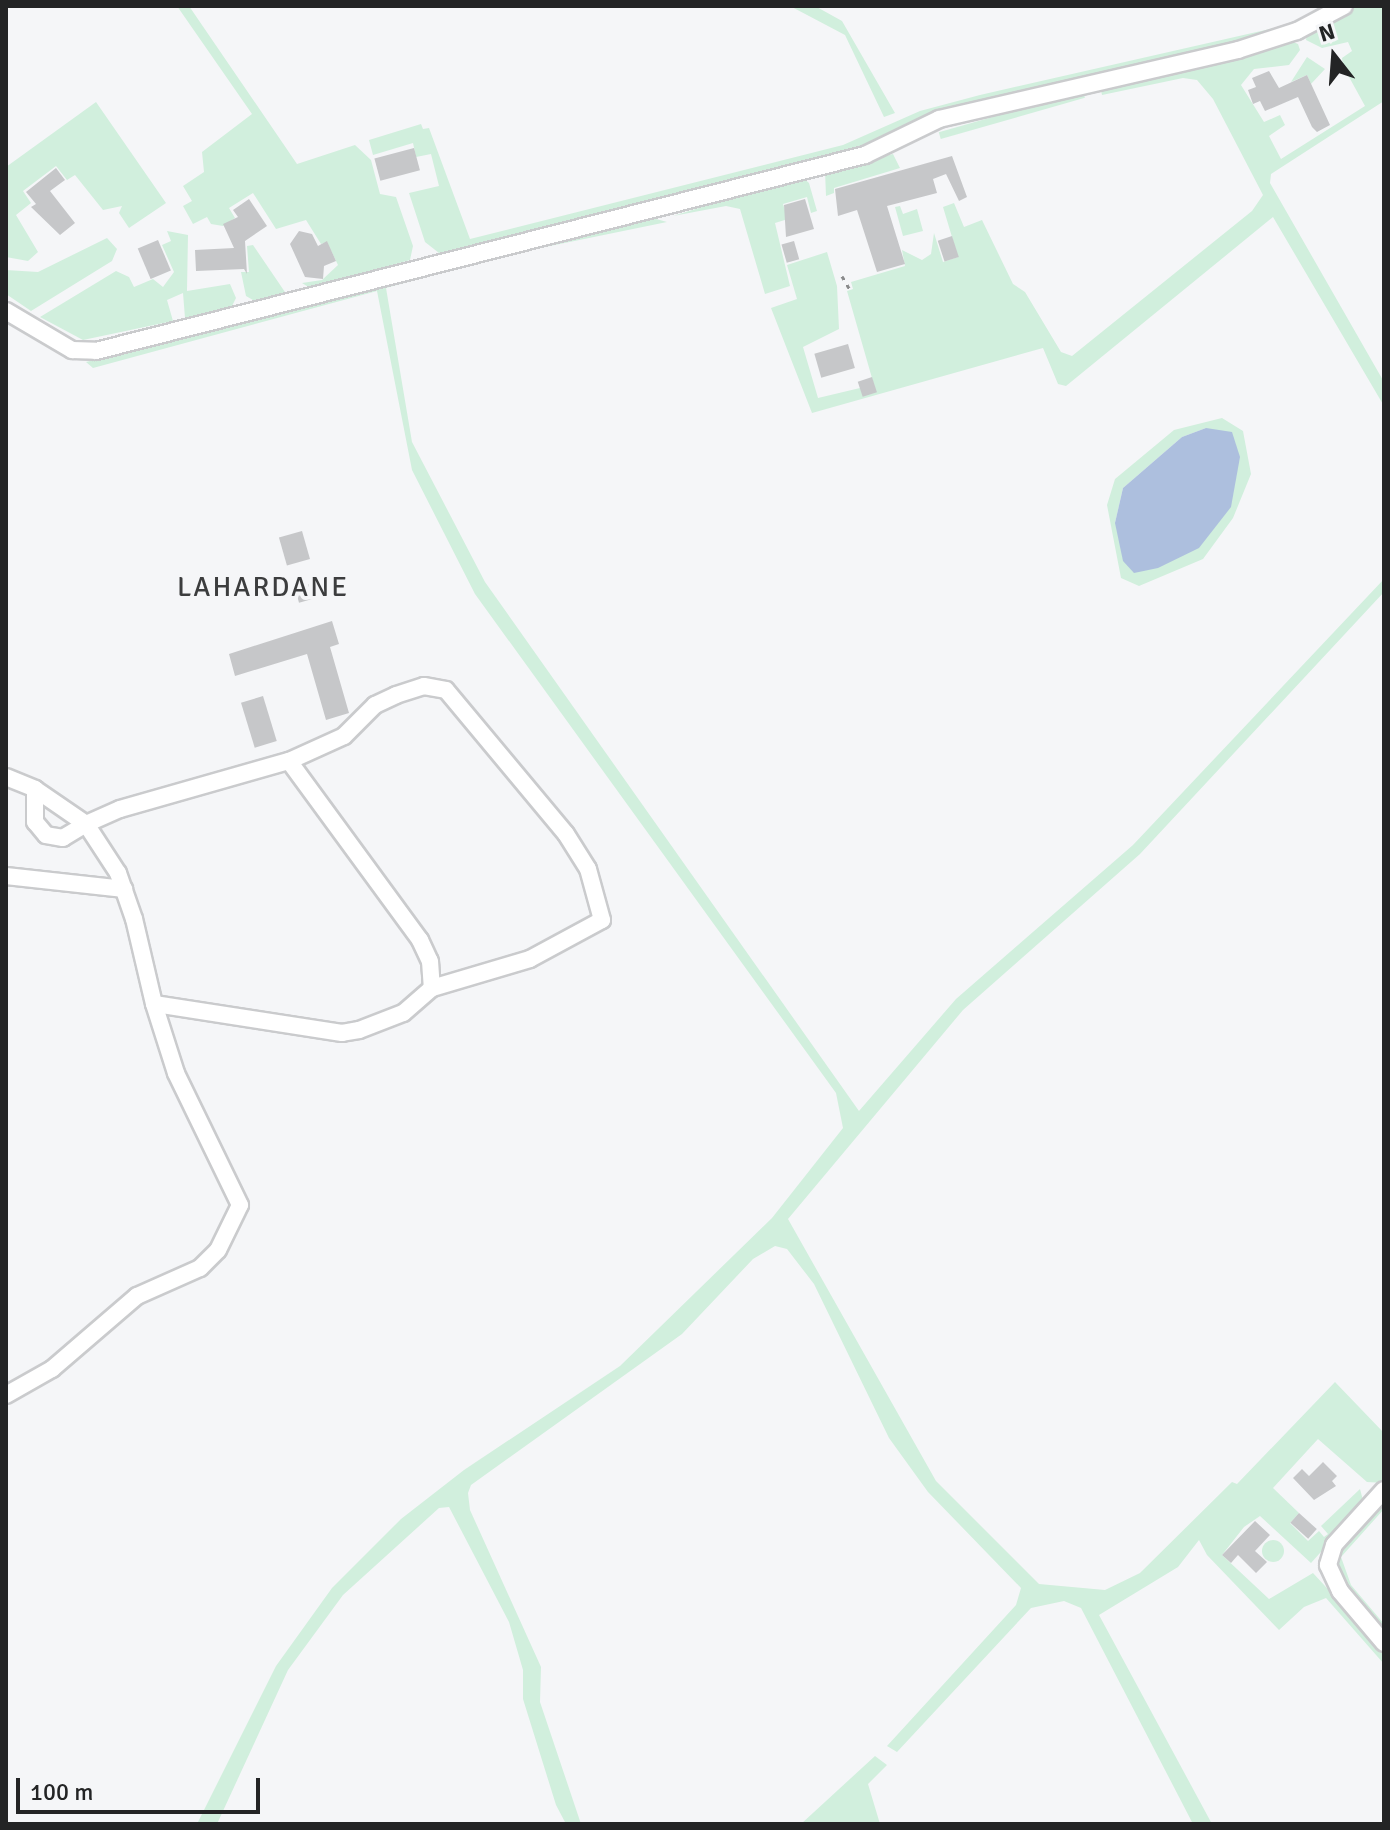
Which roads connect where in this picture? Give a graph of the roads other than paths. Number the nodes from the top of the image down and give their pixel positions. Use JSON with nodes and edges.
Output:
{"nodes":[{"id":1,"x":1344,"y":6,"type":"edge"},
{"id":2,"x":6,"y":311,"type":"edge"},
{"id":3,"x":289,"y":761,"type":"junction"},
{"id":4,"x":6,"y":777,"type":"edge"},
{"id":5,"x":35,"y":789,"type":"junction"},
{"id":6,"x":86,"y":824,"type":"junction"},
{"id":7,"x":6,"y":876,"type":"edge"},
{"id":8,"x":124,"y":889,"type":"junction"},
{"id":9,"x":432,"y":988,"type":"junction"},
{"id":10,"x":154,"y":1004,"type":"junction"},
{"id":11,"x":6,"y":1395,"type":"edge"},
{"id":12,"x":1384,"y":1490,"type":"edge"},
{"id":13,"x":1384,"y":1643,"type":"edge"}],
"edges":[{"from":1,"to":2,"type":"street"},
{"from":3,"to":6,"type":"street"},
{"from":3,"to":9,"type":"street"},
{"from":3,"to":9,"type":"street"},
{"from":4,"to":5,"type":"street"},
{"from":5,"to":6,"type":"street"},
{"from":5,"to":6,"type":"street"},
{"from":6,"to":8,"type":"street"},
{"from":7,"to":8,"type":"street"},
{"from":8,"to":10,"type":"street"},
{"from":9,"to":10,"type":"street"},
{"from":10,"to":11,"type":"street"},
{"from":12,"to":13,"type":"street"}]}
